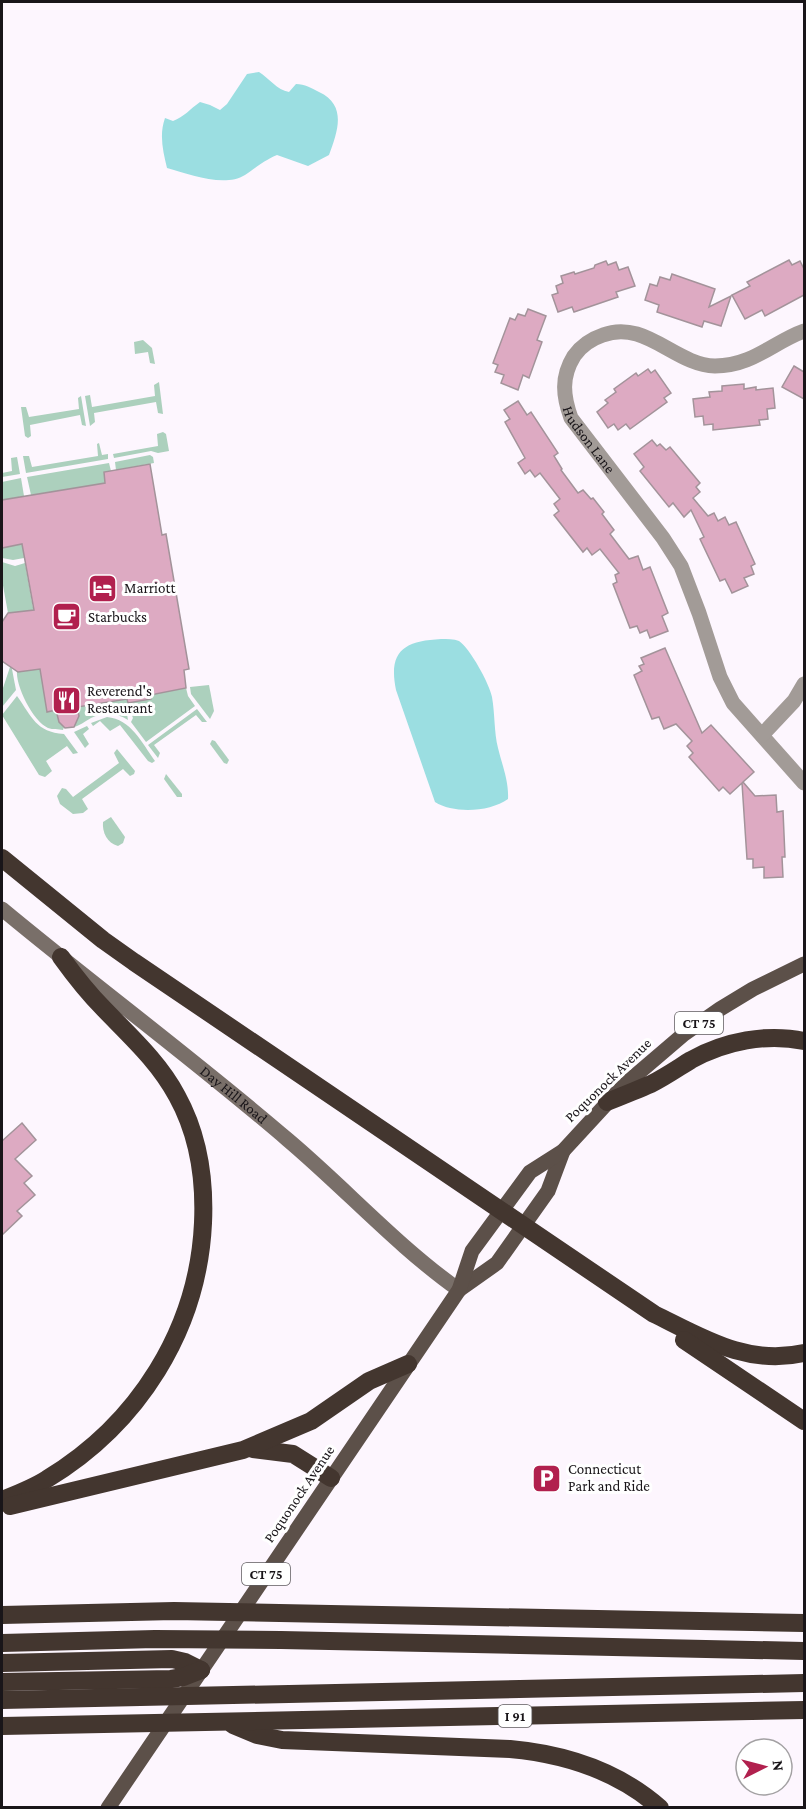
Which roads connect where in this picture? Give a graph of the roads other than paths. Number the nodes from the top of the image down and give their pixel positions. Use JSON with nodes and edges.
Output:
{"nodes":[{"id":1,"x":804,"y":331,"type":"edge"},
{"id":2,"x":804,"y":684,"type":"edge"},
{"id":3,"x":762,"y":735,"type":"junction"},
{"id":4,"x":804,"y":783,"type":"edge"},
{"id":5,"x":2,"y":858,"type":"edge"},
{"id":6,"x":2,"y":909,"type":"edge"},
{"id":7,"x":61,"y":957,"type":"junction"},
{"id":8,"x":804,"y":964,"type":"edge"},
{"id":9,"x":804,"y":1041,"type":"edge"},
{"id":10,"x":607,"y":1102,"type":"junction"},
{"id":11,"x":562,"y":1151,"type":"junction"},
{"id":12,"x":459,"y":1290,"type":"junction"},
{"id":13,"x":654,"y":1314,"type":"junction"},
{"id":14,"x":804,"y":1353,"type":"edge"},
{"id":15,"x":408,"y":1364,"type":"junction"},
{"id":16,"x":804,"y":1421,"type":"edge"},
{"id":17,"x":243,"y":1450,"type":"junction"},
{"id":18,"x":332,"y":1478,"type":"junction"},
{"id":19,"x":2,"y":1500,"type":"edge"},
{"id":20,"x":2,"y":1508,"type":"edge"},
{"id":21,"x":2,"y":1615,"type":"edge"},
{"id":22,"x":804,"y":1623,"type":"edge"},
{"id":23,"x":2,"y":1643,"type":"edge"},
{"id":24,"x":804,"y":1651,"type":"edge"},
{"id":25,"x":2,"y":1663,"type":"edge"},
{"id":26,"x":201,"y":1670,"type":"junction"},
{"id":27,"x":2,"y":1682,"type":"edge"},
{"id":28,"x":804,"y":1683,"type":"edge"},
{"id":29,"x":2,"y":1700,"type":"edge"},
{"id":30,"x":804,"y":1710,"type":"edge"},
{"id":31,"x":226,"y":1722,"type":"junction"},
{"id":32,"x":2,"y":1726,"type":"edge"},
{"id":33,"x":108,"y":1808,"type":"edge"},
{"id":34,"x":660,"y":1808,"type":"edge"}],
"edges":[{"from":1,"to":3,"type":"street","name":"Hudson Lane"},
{"from":2,"to":3,"type":"street"},
{"from":3,"to":4,"type":"street","name":"Hudson Lane"},
{"from":5,"to":13,"type":"highway"},
{"from":6,"to":7,"type":"main road","name":"Day Hill Road"},
{"from":7,"to":12,"type":"main road","name":"Day Hill Road"},
{"from":7,"to":19,"type":"highway"},
{"from":8,"to":10,"type":"main road","name":"Poquonock Avenue","number":"CT 75"},
{"from":9,"to":10,"type":"highway"},
{"from":10,"to":11,"type":"main road","name":"Poquonock Avenue","number":"CT 75"},
{"from":11,"to":12,"type":"main road","name":"Poquonock Avenue","number":"CT 75"},
{"from":11,"to":12,"type":"main road","name":"Poquonock Avenue","number":"CT 75"},
{"from":12,"to":15,"type":"main road","name":"Poquonock Avenue","number":"CT 75"},
{"from":13,"to":14,"type":"highway"},
{"from":13,"to":16,"type":"highway"},
{"from":15,"to":17,"type":"highway"},
{"from":15,"to":18,"type":"main road","name":"Poquonock Avenue","number":"CT 75"},
{"from":17,"to":18,"type":"highway"},
{"from":17,"to":20,"type":"highway"},
{"from":18,"to":26,"type":"main road","name":"Poquonock Avenue","number":"CT 75"},
{"from":21,"to":22,"type":"highway"},
{"from":23,"to":24,"type":"highway"},
{"from":25,"to":26,"type":"highway"},
{"from":26,"to":27,"type":"highway"},
{"from":26,"to":33,"type":"main road","name":"Poquonock Avenue","number":"CT 75"},
{"from":28,"to":29,"type":"highway"},
{"from":30,"to":31,"type":"highway","number":"I 91"},
{"from":31,"to":32,"type":"highway","number":"I 91"},
{"from":31,"to":34,"type":"highway"}]}
